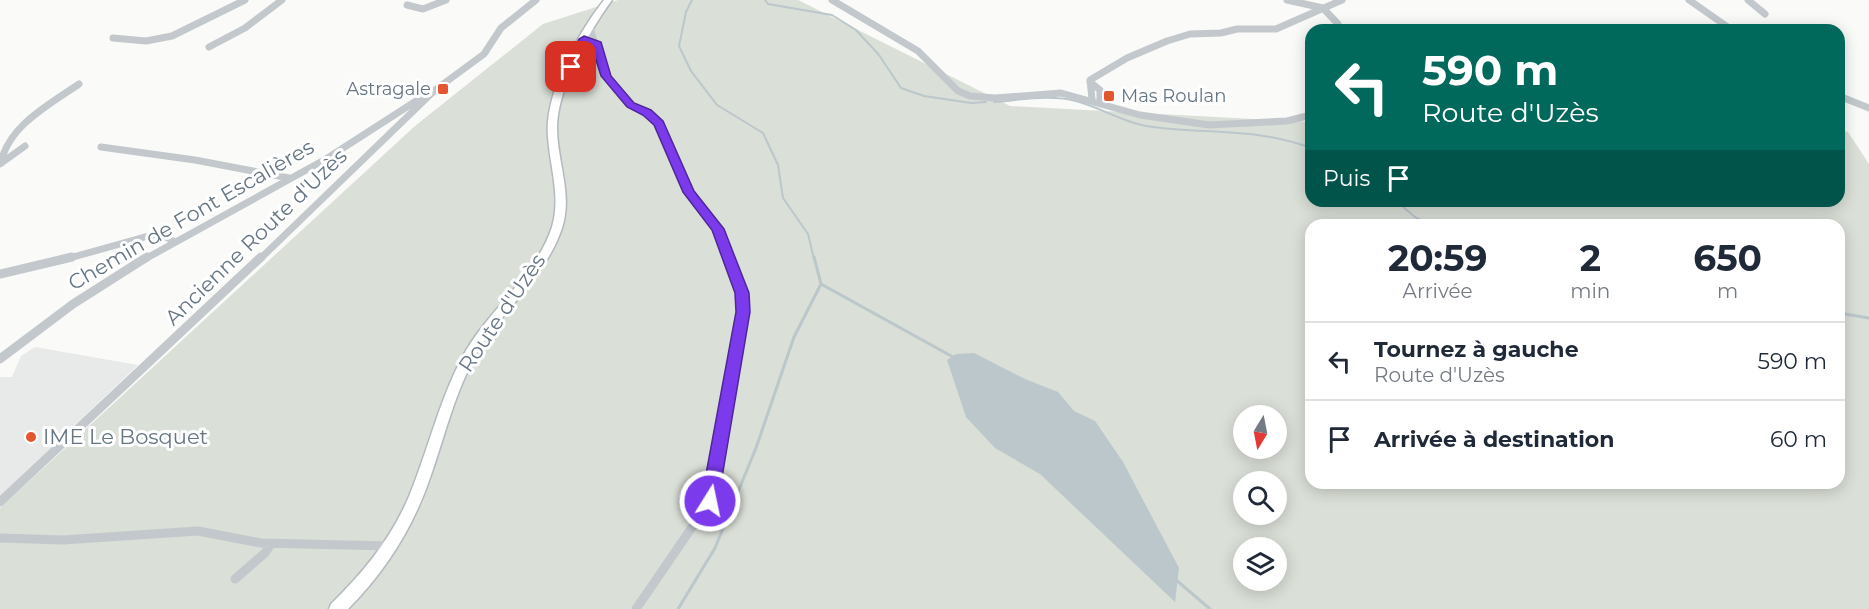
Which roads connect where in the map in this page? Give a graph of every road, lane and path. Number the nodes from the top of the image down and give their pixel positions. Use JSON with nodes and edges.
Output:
{"nodes":[{"id":1,"x":245,"y":0,"type":"edge"},
{"id":2,"x":282,"y":0,"type":"edge"},
{"id":3,"x":446,"y":0,"type":"edge"},
{"id":4,"x":536,"y":0,"type":"edge"},
{"id":5,"x":608,"y":0,"type":"edge"},
{"id":6,"x":832,"y":0,"type":"edge"},
{"id":7,"x":1287,"y":0,"type":"edge"},
{"id":8,"x":1342,"y":0,"type":"edge"},
{"id":9,"x":1689,"y":0,"type":"edge"},
{"id":10,"x":1748,"y":0,"type":"edge"},
{"id":11,"x":407,"y":5,"type":"dead end"},
{"id":12,"x":1323,"y":7,"type":"junction"},
{"id":13,"x":1765,"y":14,"type":"dead end"},
{"id":14,"x":1338,"y":24,"type":"edge"},
{"id":15,"x":1723,"y":24,"type":"edge"},
{"id":16,"x":590,"y":29,"type":"junction"},
{"id":17,"x":113,"y":38,"type":"dead end"},
{"id":18,"x":583,"y":41,"type":"junction"},
{"id":19,"x":597,"y":45,"type":"junction"},
{"id":20,"x":209,"y":48,"type":"dead end"},
{"id":21,"x":571,"y":67,"type":"junction"},
{"id":22,"x":1090,"y":82,"type":"junction"},
{"id":23,"x":79,"y":84,"type":"dead end"},
{"id":24,"x":435,"y":90,"type":"junction"},
{"id":25,"x":1845,"y":98,"type":"edge"},
{"id":26,"x":1092,"y":99,"type":"junction"},
{"id":27,"x":1100,"y":101,"type":"junction"},
{"id":28,"x":1869,"y":108,"type":"edge"},
{"id":29,"x":1305,"y":117,"type":"edge"},
{"id":30,"x":25,"y":146,"type":"dead end"},
{"id":31,"x":101,"y":147,"type":"dead end"},
{"id":32,"x":1,"y":164,"type":"edge"},
{"id":33,"x":289,"y":178,"type":"junction"},
{"id":34,"x":173,"y":241,"type":"junction"},
{"id":35,"x":0,"y":274,"type":"edge"},
{"id":36,"x":0,"y":359,"type":"edge"},
{"id":37,"x":0,"y":502,"type":"edge"},
{"id":38,"x":0,"y":538,"type":"edge"},
{"id":39,"x":271,"y":544,"type":"junction"},
{"id":40,"x":389,"y":546,"type":"junction"},
{"id":41,"x":235,"y":579,"type":"dead end"},
{"id":42,"x":337,"y":609,"type":"edge"},
{"id":43,"x":636,"y":609,"type":"edge"}],
"edges":[{"from":1,"to":17,"type":"street"},
{"from":2,"to":20,"type":"street"},
{"from":3,"to":11,"type":"street"},
{"from":4,"to":24,"type":"street","name":"Ancienne Route d'Uzès"},
{"from":5,"to":16,"type":"main road","name":"Route d'Uzès"},
{"from":6,"to":26,"type":"street"},
{"from":7,"to":12,"type":"street"},
{"from":8,"to":12,"type":"street"},
{"from":9,"to":15,"type":"street"},
{"from":10,"to":13,"type":"street"},
{"from":12,"to":14,"type":"street"},
{"from":12,"to":22,"type":"street"},
{"from":16,"to":18,"type":"main road","name":"Route d'Uzès"},
{"from":16,"to":19,"type":"street"},
{"from":18,"to":19,"type":"street"},
{"from":18,"to":21,"type":"main road","name":"Route d'Uzès"},
{"from":19,"to":21,"type":"street"},
{"from":19,"to":43,"type":"street"},
{"from":21,"to":40,"type":"main road","name":"Route d'Uzès"},
{"from":22,"to":26,"type":"street"},
{"from":22,"to":27,"type":"street"},
{"from":23,"to":32,"type":"street"},
{"from":24,"to":33,"type":"street","name":"Chemin de Font Escalières"},
{"from":24,"to":37,"type":"street","name":"Ancienne Route d'Uzès"},
{"from":25,"to":28,"type":"street"},
{"from":26,"to":27,"type":"street"},
{"from":27,"to":29,"type":"street"},
{"from":30,"to":32,"type":"street"},
{"from":31,"to":33,"type":"street"},
{"from":33,"to":34,"type":"street","name":"Chemin de Font Escalières"},
{"from":34,"to":35,"type":"street"},
{"from":34,"to":36,"type":"street","name":"Chemin de Font Escalières"},
{"from":38,"to":39,"type":"street"},
{"from":39,"to":40,"type":"street"},
{"from":39,"to":41,"type":"street"},
{"from":40,"to":42,"type":"main road","name":"Route d'Uzès"}]}
